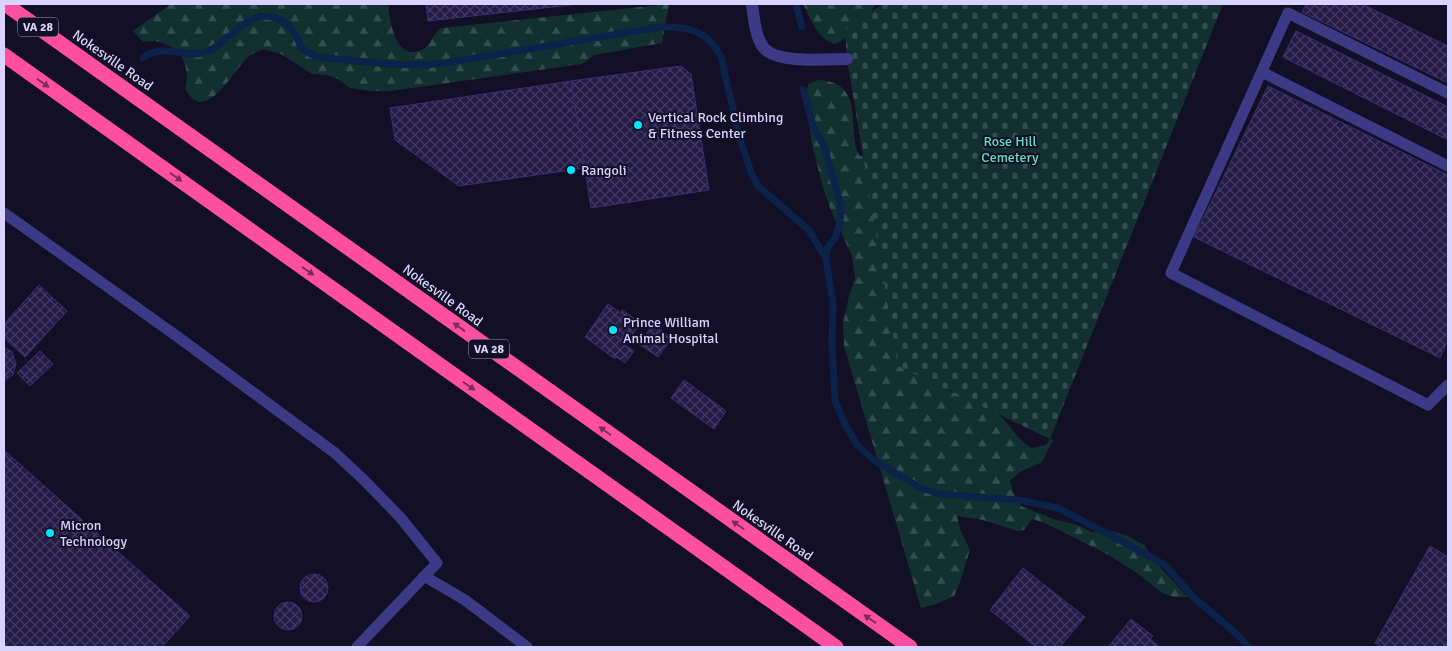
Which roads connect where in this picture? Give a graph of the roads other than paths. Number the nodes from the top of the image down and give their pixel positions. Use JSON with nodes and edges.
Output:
{"nodes":[{"id":1,"x":5,"y":4,"type":"edge"},
{"id":2,"x":752,"y":4,"type":"edge"},
{"id":3,"x":4,"y":54,"type":"edge"},
{"id":4,"x":847,"y":59,"type":"dead end"},
{"id":5,"x":1262,"y":72,"type":"junction"},
{"id":6,"x":1448,"y":93,"type":"edge"},
{"id":7,"x":1448,"y":166,"type":"edge"},
{"id":8,"x":4,"y":213,"type":"edge"},
{"id":9,"x":1448,"y":385,"type":"edge"},
{"id":10,"x":424,"y":576,"type":"junction"},
{"id":11,"x":357,"y":647,"type":"edge"},
{"id":12,"x":527,"y":647,"type":"edge"},
{"id":13,"x":836,"y":647,"type":"edge"},
{"id":14,"x":910,"y":647,"type":"edge"}],
"edges":[{"from":14,"to":1,"type":"highway","name":"Nokesville Road","number":"VA 28","one_way":true},
{"from":2,"to":4,"type":"street"},
{"from":3,"to":13,"type":"highway","one_way":true},
{"from":5,"to":6,"type":"lane"},
{"from":5,"to":7,"type":"lane"},
{"from":5,"to":9,"type":"lane"},
{"from":8,"to":10,"type":"lane"},
{"from":10,"to":11,"type":"lane"},
{"from":10,"to":12,"type":"lane"}]}
